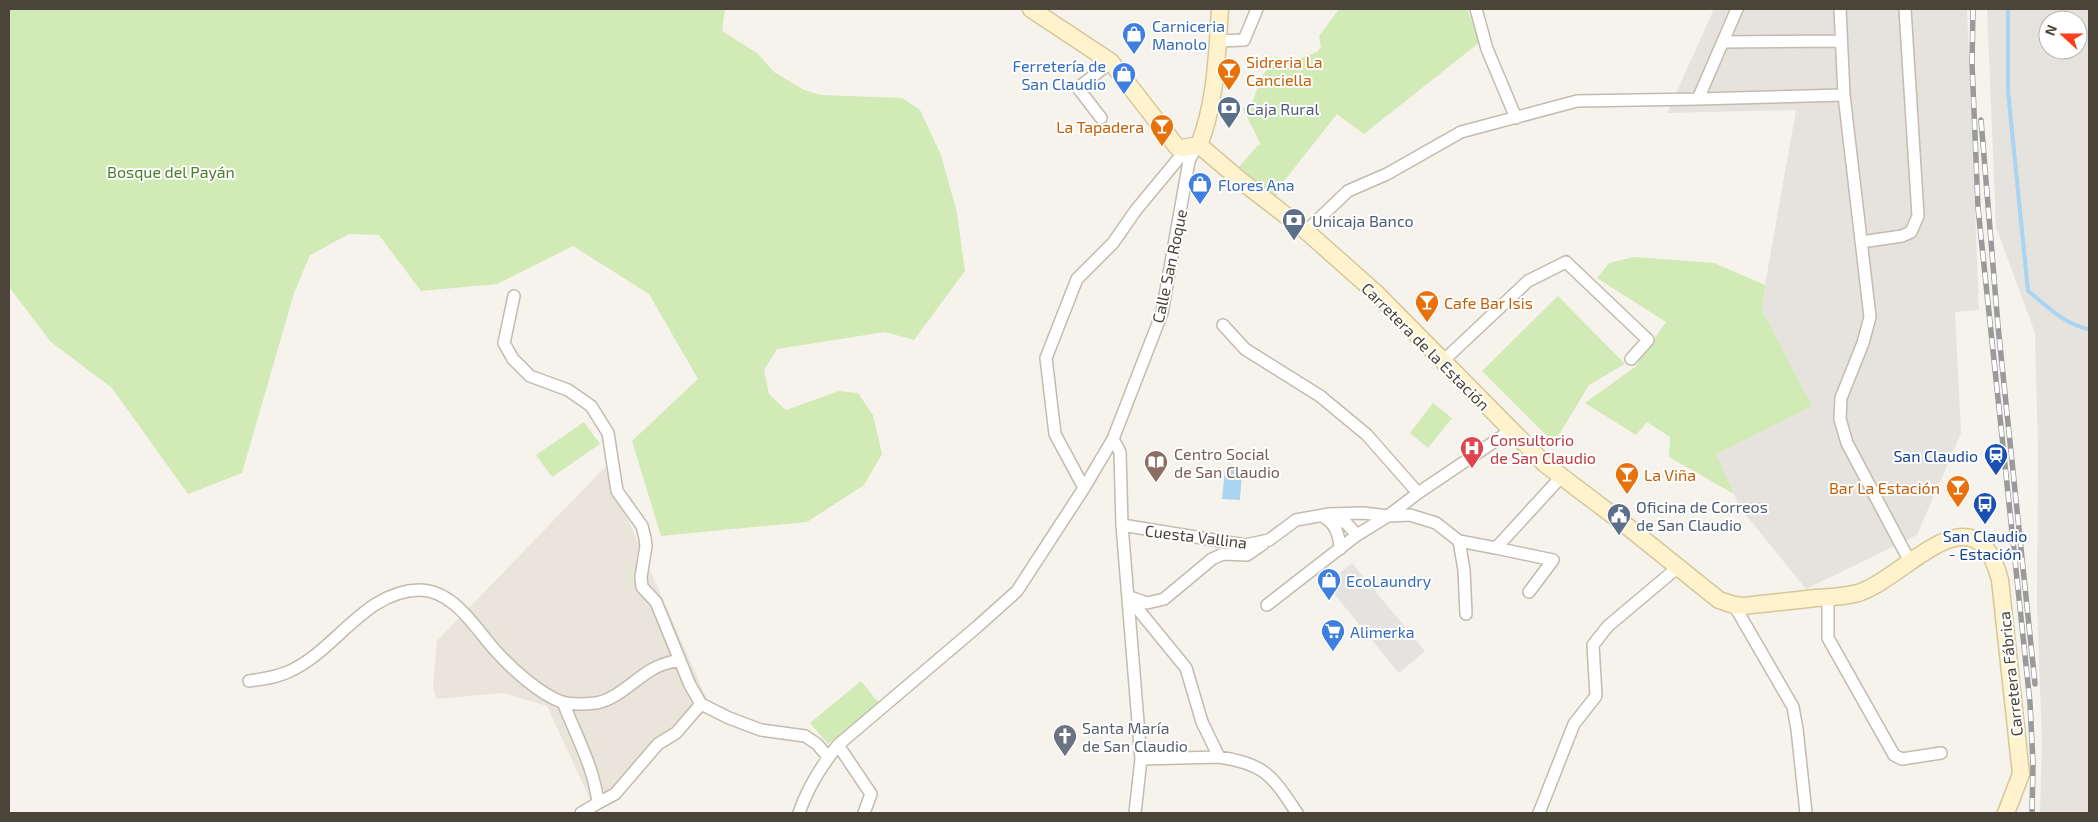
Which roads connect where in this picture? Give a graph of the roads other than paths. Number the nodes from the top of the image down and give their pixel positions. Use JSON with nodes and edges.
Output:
{"nodes":[{"id":1,"x":1031,"y":9,"type":"edge"},
{"id":2,"x":1220,"y":9,"type":"edge"},
{"id":3,"x":1257,"y":9,"type":"edge"},
{"id":4,"x":1476,"y":9,"type":"edge"},
{"id":5,"x":1737,"y":9,"type":"edge"},
{"id":6,"x":1840,"y":9,"type":"edge"},
{"id":7,"x":1905,"y":9,"type":"edge"},
{"id":8,"x":1218,"y":41,"type":"junction"},
{"id":9,"x":1840,"y":41,"type":"junction"},
{"id":10,"x":1723,"y":42,"type":"junction"},
{"id":11,"x":1111,"y":62,"type":"junction"},
{"id":12,"x":1844,"y":96,"type":"junction"},
{"id":13,"x":1698,"y":99,"type":"junction"},
{"id":14,"x":1101,"y":118,"type":"dead end"},
{"id":15,"x":1516,"y":118,"type":"junction"},
{"id":16,"x":1197,"y":146,"type":"junction"},
{"id":17,"x":1306,"y":231,"type":"junction"},
{"id":18,"x":1861,"y":242,"type":"junction"},
{"id":19,"x":514,"y":296,"type":"dead end"},
{"id":20,"x":1223,"y":325,"type":"dead end"},
{"id":21,"x":1631,"y":359,"type":"dead end"},
{"id":22,"x":1443,"y":361,"type":"junction"},
{"id":23,"x":1510,"y":431,"type":"junction"},
{"id":24,"x":1113,"y":439,"type":"junction"},
{"id":25,"x":1561,"y":477,"type":"junction"},
{"id":26,"x":1084,"y":488,"type":"junction"},
{"id":27,"x":1418,"y":493,"type":"junction"},
{"id":28,"x":1353,"y":513,"type":"junction"},
{"id":29,"x":1322,"y":516,"type":"junction"},
{"id":30,"x":1388,"y":516,"type":"junction"},
{"id":31,"x":1122,"y":526,"type":"junction"},
{"id":32,"x":1357,"y":535,"type":"junction"},
{"id":33,"x":1269,"y":540,"type":"junction"},
{"id":34,"x":1459,"y":541,"type":"junction"},
{"id":35,"x":1340,"y":548,"type":"junction"},
{"id":36,"x":1496,"y":548,"type":"junction"},
{"id":37,"x":1909,"y":560,"type":"junction"},
{"id":38,"x":1677,"y":568,"type":"junction"},
{"id":39,"x":1529,"y":592,"type":"dead end"},
{"id":40,"x":1128,"y":596,"type":"junction"},
{"id":41,"x":1828,"y":597,"type":"junction"},
{"id":42,"x":1267,"y":604,"type":"dead end"},
{"id":43,"x":1734,"y":605,"type":"junction"},
{"id":44,"x":1466,"y":614,"type":"dead end"},
{"id":45,"x":679,"y":660,"type":"junction"},
{"id":46,"x":249,"y":681,"type":"dead end"},
{"id":47,"x":563,"y":702,"type":"junction"},
{"id":48,"x":701,"y":704,"type":"junction"},
{"id":49,"x":838,"y":745,"type":"junction"},
{"id":50,"x":1941,"y":753,"type":"dead end"},
{"id":51,"x":828,"y":757,"type":"junction"},
{"id":52,"x":1219,"y":758,"type":"junction"},
{"id":53,"x":1141,"y":759,"type":"junction"},
{"id":54,"x":598,"y":803,"type":"junction"},
{"id":55,"x":581,"y":813,"type":"edge"},
{"id":56,"x":799,"y":813,"type":"edge"},
{"id":57,"x":864,"y":813,"type":"edge"},
{"id":58,"x":1134,"y":813,"type":"edge"},
{"id":59,"x":1297,"y":813,"type":"edge"},
{"id":60,"x":1539,"y":813,"type":"edge"},
{"id":61,"x":1806,"y":813,"type":"edge"},
{"id":62,"x":2006,"y":813,"type":"edge"}],
"edges":[{"from":1,"to":11,"type":"street"},
{"from":2,"to":8,"type":"street"},
{"from":3,"to":8,"type":"street"},
{"from":4,"to":15,"type":"street"},
{"from":5,"to":10,"type":"street"},
{"from":6,"to":9,"type":"street"},
{"from":7,"to":18,"type":"street"},
{"from":8,"to":16,"type":"street"},
{"from":9,"to":10,"type":"street"},
{"from":9,"to":12,"type":"street"},
{"from":10,"to":13,"type":"street"},
{"from":11,"to":14,"type":"street"},
{"from":11,"to":16,"type":"street"},
{"from":12,"to":13,"type":"street"},
{"from":12,"to":18,"type":"street"},
{"from":13,"to":15,"type":"street"},
{"from":15,"to":17,"type":"street"},
{"from":16,"to":17,"type":"street","name":"Carretera de la Estación"},
{"from":16,"to":24,"type":"street","name":"Calle San Roque"},
{"from":16,"to":26,"type":"street"},
{"from":17,"to":22,"type":"street","name":"Carretera de la Estación"},
{"from":18,"to":37,"type":"street"},
{"from":19,"to":45,"type":"street"},
{"from":20,"to":27,"type":"street"},
{"from":21,"to":22,"type":"street"},
{"from":22,"to":23,"type":"street","name":"Carretera de la Estación"},
{"from":23,"to":25,"type":"street","name":"Carretera de la Estación"},
{"from":23,"to":27,"type":"street"},
{"from":24,"to":26,"type":"street","name":"Calle San Roque"},
{"from":24,"to":31,"type":"street"},
{"from":25,"to":36,"type":"street"},
{"from":25,"to":38,"type":"street","name":"Carretera de la Estación"},
{"from":26,"to":49,"type":"street","name":"Calle San Roque"},
{"from":27,"to":30,"type":"street"},
{"from":28,"to":29,"type":"street","name":"Cuesta Vallina"},
{"from":28,"to":30,"type":"street","name":"Cuesta Vallina"},
{"from":28,"to":32,"type":"street"},
{"from":29,"to":32,"type":"street"},
{"from":29,"to":33,"type":"street","name":"Cuesta Vallina"},
{"from":29,"to":35,"type":"street"},
{"from":30,"to":32,"type":"street"},
{"from":30,"to":34,"type":"street","name":"Cuesta Vallina"},
{"from":31,"to":33,"type":"street","name":"Cuesta Vallina"},
{"from":31,"to":40,"type":"street"},
{"from":32,"to":35,"type":"street"},
{"from":33,"to":40,"type":"street"},
{"from":34,"to":36,"type":"street"},
{"from":34,"to":44,"type":"street"},
{"from":35,"to":42,"type":"street"},
{"from":36,"to":39,"type":"street"},
{"from":37,"to":41,"type":"street"},
{"from":37,"to":62,"type":"street","name":"Carretera Fábrica"},
{"from":38,"to":43,"type":"street","name":"Carretera de la Estación"},
{"from":38,"to":60,"type":"street"},
{"from":40,"to":52,"type":"street"},
{"from":40,"to":53,"type":"street"},
{"from":41,"to":43,"type":"street"},
{"from":41,"to":50,"type":"street"},
{"from":43,"to":61,"type":"street"},
{"from":45,"to":47,"type":"street"},
{"from":45,"to":48,"type":"street"},
{"from":46,"to":47,"type":"street"},
{"from":47,"to":54,"type":"street"},
{"from":48,"to":51,"type":"street"},
{"from":48,"to":54,"type":"street"},
{"from":49,"to":51,"type":"street","name":"Calle San Roque"},
{"from":49,"to":57,"type":"street"},
{"from":51,"to":56,"type":"street","name":"Calle San Roque"},
{"from":52,"to":53,"type":"street"},
{"from":52,"to":59,"type":"street"},
{"from":53,"to":58,"type":"street"},
{"from":54,"to":55,"type":"street"}]}
